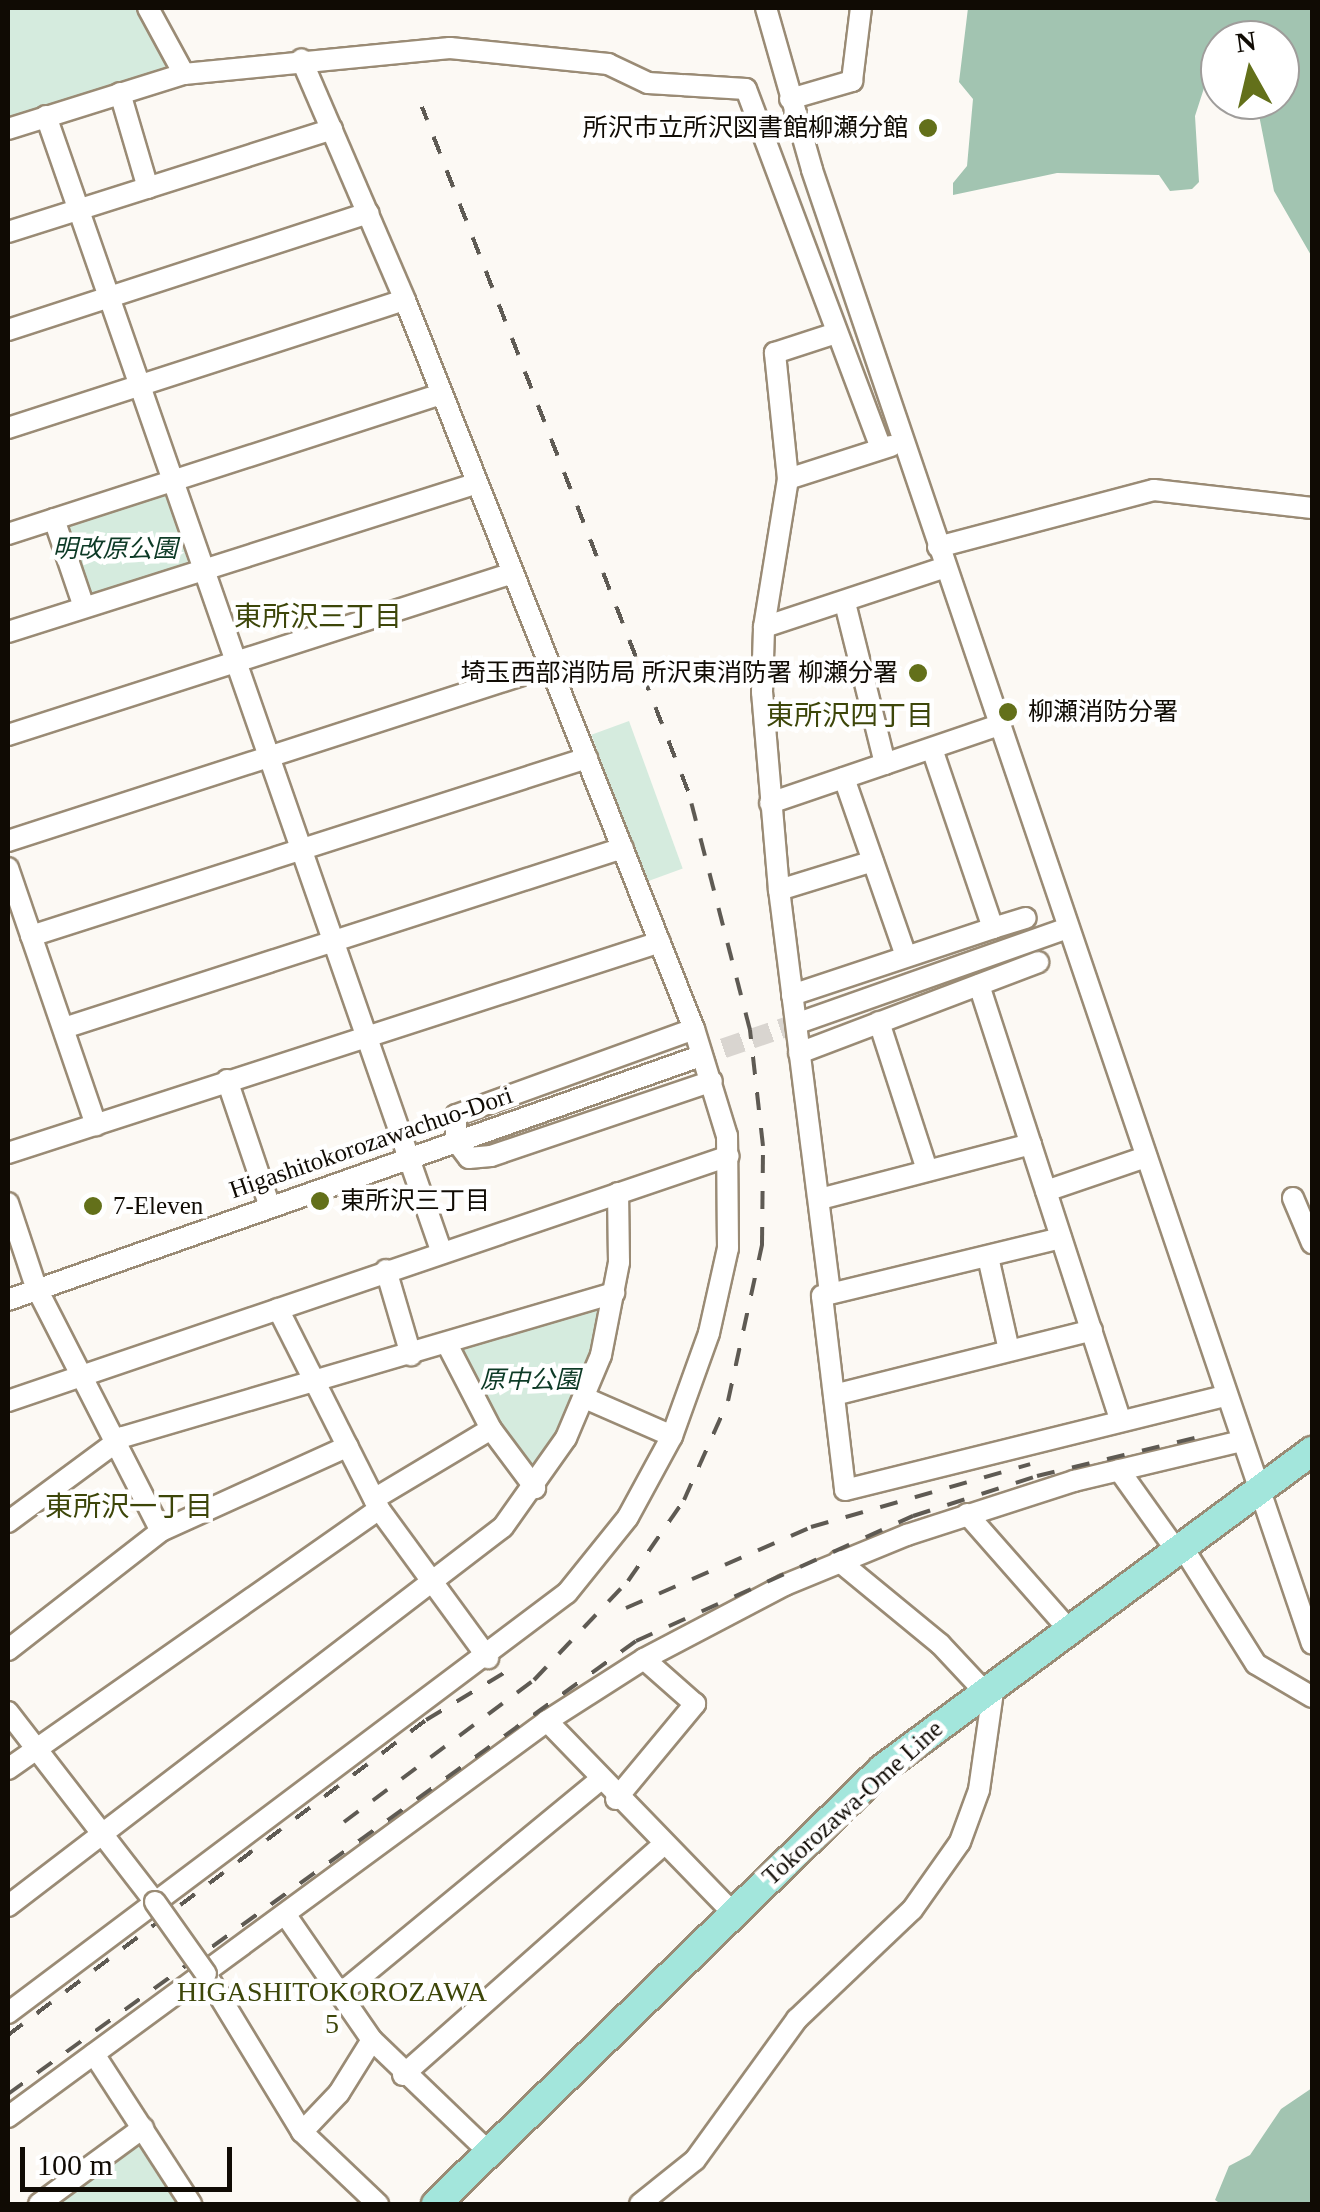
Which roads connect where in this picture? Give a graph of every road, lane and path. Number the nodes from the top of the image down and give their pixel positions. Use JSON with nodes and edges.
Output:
{"nodes":[{"id":1,"x":148,"y":8,"type":"edge"},
{"id":2,"x":766,"y":8,"type":"edge"},
{"id":3,"x":861,"y":8,"type":"edge"},
{"id":4,"x":301,"y":59,"type":"junction"},
{"id":5,"x":184,"y":74,"type":"junction"},
{"id":6,"x":120,"y":93,"type":"junction"},
{"id":7,"x":790,"y":99,"type":"junction"},
{"id":8,"x":46,"y":116,"type":"junction"},
{"id":9,"x":8,"y":129,"type":"edge"},
{"id":10,"x":332,"y":129,"type":"junction"},
{"id":11,"x":148,"y":188,"type":"junction"},
{"id":12,"x":78,"y":210,"type":"junction"},
{"id":13,"x":369,"y":213,"type":"junction"},
{"id":14,"x":8,"y":232,"type":"edge"},
{"id":15,"x":108,"y":297,"type":"junction"},
{"id":16,"x":405,"y":300,"type":"junction"},
{"id":17,"x":8,"y":330,"type":"edge"},
{"id":18,"x":836,"y":333,"type":"junction"},
{"id":19,"x":140,"y":386,"type":"junction"},
{"id":20,"x":442,"y":394,"type":"junction"},
{"id":21,"x":8,"y":428,"type":"edge"},
{"id":22,"x":902,"y":442,"type":"junction"},
{"id":23,"x":881,"y":449,"type":"junction"},
{"id":24,"x":788,"y":479,"type":"junction"},
{"id":25,"x":173,"y":482,"type":"junction"},
{"id":26,"x":478,"y":483,"type":"junction"},
{"id":27,"x":1312,"y":508,"type":"edge"},
{"id":28,"x":54,"y":519,"type":"junction"},
{"id":29,"x":8,"y":534,"type":"edge"},
{"id":30,"x":942,"y":557,"type":"junction"},
{"id":31,"x":204,"y":571,"type":"junction"},
{"id":32,"x":513,"y":573,"type":"junction"},
{"id":33,"x":845,"y":603,"type":"junction"},
{"id":34,"x":84,"y":607,"type":"junction"},
{"id":35,"x":764,"y":627,"type":"junction"},
{"id":36,"x":8,"y":632,"type":"edge"},
{"id":37,"x":236,"y":662,"type":"junction"},
{"id":38,"x":550,"y":666,"type":"junction"},
{"id":39,"x":999,"y":725,"type":"junction"},
{"id":40,"x":8,"y":735,"type":"edge"},
{"id":41,"x":932,"y":750,"type":"junction"},
{"id":42,"x":270,"y":758,"type":"junction"},
{"id":43,"x":586,"y":758,"type":"junction"},
{"id":44,"x":886,"y":764,"type":"junction"},
{"id":45,"x":844,"y":778,"type":"junction"},
{"id":46,"x":770,"y":803,"type":"junction"},
{"id":47,"x":8,"y":842,"type":"edge"},
{"id":48,"x":623,"y":848,"type":"junction"},
{"id":49,"x":302,"y":850,"type":"junction"},
{"id":50,"x":873,"y":861,"type":"junction"},
{"id":51,"x":8,"y":868,"type":"edge"},
{"id":52,"x":779,"y":890,"type":"junction"},
{"id":53,"x":1026,"y":918,"type":"dead end"},
{"id":54,"x":992,"y":928,"type":"junction"},
{"id":55,"x":1068,"y":928,"type":"junction"},
{"id":56,"x":31,"y":936,"type":"junction"},
{"id":57,"x":333,"y":942,"type":"junction"},
{"id":58,"x":660,"y":942,"type":"junction"},
{"id":59,"x":906,"y":956,"type":"junction"},
{"id":60,"x":1038,"y":962,"type":"dead end"},
{"id":61,"x":979,"y":985,"type":"junction"},
{"id":62,"x":792,"y":995,"type":"junction"},
{"id":63,"x":801,"y":1022,"type":"tunnel mouth"},
{"id":64,"x":879,"y":1022,"type":"junction"},
{"id":65,"x":64,"y":1028,"type":"junction"},
{"id":66,"x":694,"y":1028,"type":"junction"},
{"id":67,"x":366,"y":1035,"type":"junction"},
{"id":68,"x":799,"y":1053,"type":"junction"},
{"id":69,"x":695,"y":1058,"type":"tunnel mouth"},
{"id":70,"x":227,"y":1080,"type":"junction"},
{"id":71,"x":712,"y":1081,"type":"junction"},
{"id":72,"x":96,"y":1124,"type":"junction"},
{"id":73,"x":456,"y":1141,"type":"junction"},
{"id":74,"x":1030,"y":1144,"type":"junction"},
{"id":75,"x":8,"y":1153,"type":"edge"},
{"id":76,"x":728,"y":1156,"type":"junction"},
{"id":77,"x":409,"y":1157,"type":"junction"},
{"id":78,"x":1146,"y":1158,"type":"junction"},
{"id":79,"x":927,"y":1170,"type":"junction"},
{"id":80,"x":1046,"y":1191,"type":"junction"},
{"id":81,"x":618,"y":1192,"type":"junction"},
{"id":82,"x":820,"y":1198,"type":"junction"},
{"id":83,"x":1293,"y":1198,"type":"dead end"},
{"id":84,"x":8,"y":1203,"type":"edge"},
{"id":85,"x":269,"y":1204,"type":"junction"},
{"id":86,"x":1061,"y":1238,"type":"junction"},
{"id":87,"x":1312,"y":1243,"type":"edge"},
{"id":88,"x":442,"y":1253,"type":"junction"},
{"id":89,"x":988,"y":1257,"type":"junction"},
{"id":90,"x":386,"y":1270,"type":"junction"},
{"id":91,"x":36,"y":1287,"type":"junction"},
{"id":92,"x":614,"y":1293,"type":"junction"},
{"id":93,"x":830,"y":1293,"type":"junction"},
{"id":94,"x":8,"y":1300,"type":"edge"},
{"id":95,"x":278,"y":1309,"type":"junction"},
{"id":96,"x":1092,"y":1330,"type":"junction"},
{"id":97,"x":447,"y":1344,"type":"junction"},
{"id":98,"x":1009,"y":1350,"type":"junction"},
{"id":99,"x":411,"y":1354,"type":"junction"},
{"id":100,"x":80,"y":1373,"type":"junction"},
{"id":101,"x":315,"y":1382,"type":"junction"},
{"id":102,"x":834,"y":1395,"type":"junction"},
{"id":103,"x":1226,"y":1396,"type":"junction"},
{"id":104,"x":585,"y":1398,"type":"junction"},
{"id":105,"x":8,"y":1401,"type":"edge"},
{"id":106,"x":1120,"y":1420,"type":"junction"},
{"id":107,"x":491,"y":1429,"type":"junction"},
{"id":108,"x":672,"y":1436,"type":"junction"},
{"id":109,"x":116,"y":1440,"type":"junction"},
{"id":110,"x":1242,"y":1441,"type":"junction"},
{"id":111,"x":348,"y":1446,"type":"junction"},
{"id":112,"x":1312,"y":1451,"type":"edge"},
{"id":113,"x":1119,"y":1470,"type":"junction"},
{"id":114,"x":535,"y":1488,"type":"junction"},
{"id":115,"x":1260,"y":1495,"type":"junction"},
{"id":116,"x":377,"y":1504,"type":"junction"},
{"id":117,"x":967,"y":1514,"type":"junction"},
{"id":118,"x":8,"y":1522,"type":"edge"},
{"id":119,"x":162,"y":1531,"type":"junction"},
{"id":120,"x":1182,"y":1553,"type":"junction"},
{"id":121,"x":840,"y":1561,"type":"junction"},
{"id":122,"x":434,"y":1584,"type":"junction"},
{"id":123,"x":1071,"y":1632,"type":"junction"},
{"id":124,"x":1312,"y":1644,"type":"edge"},
{"id":125,"x":8,"y":1650,"type":"edge"},
{"id":126,"x":488,"y":1658,"type":"junction"},
{"id":127,"x":644,"y":1659,"type":"junction"},
{"id":128,"x":989,"y":1687,"type":"junction"},
{"id":129,"x":1312,"y":1697,"type":"edge"},
{"id":130,"x":8,"y":1712,"type":"edge"},
{"id":131,"x":547,"y":1721,"type":"junction"},
{"id":132,"x":35,"y":1748,"type":"junction"},
{"id":133,"x":8,"y":1769,"type":"edge"},
{"id":134,"x":598,"y":1782,"type":"junction"},
{"id":135,"x":616,"y":1800,"type":"junction"},
{"id":136,"x":102,"y":1835,"type":"junction"},
{"id":137,"x":664,"y":1845,"type":"junction"},
{"id":138,"x":155,"y":1902,"type":"junction"},
{"id":139,"x":8,"y":1906,"type":"edge"},
{"id":140,"x":733,"y":1912,"type":"junction"},
{"id":141,"x":285,"y":1914,"type":"junction"},
{"id":142,"x":206,"y":1974,"type":"junction"},
{"id":143,"x":340,"y":1994,"type":"junction"},
{"id":144,"x":8,"y":2013,"type":"edge"},
{"id":145,"x":372,"y":2040,"type":"junction"},
{"id":146,"x":94,"y":2054,"type":"junction"},
{"id":147,"x":403,"y":2075,"type":"junction"},
{"id":148,"x":8,"y":2118,"type":"edge"},
{"id":149,"x":142,"y":2128,"type":"junction"},
{"id":150,"x":302,"y":2132,"type":"junction"},
{"id":151,"x":491,"y":2154,"type":"junction"},
{"id":152,"x":40,"y":2204,"type":"edge"},
{"id":153,"x":191,"y":2204,"type":"edge"},
{"id":154,"x":378,"y":2204,"type":"edge"},
{"id":155,"x":436,"y":2204,"type":"edge"},
{"id":156,"x":640,"y":2204,"type":"edge"}],
"edges":[{"from":1,"to":5,"type":"street"},
{"from":2,"to":7,"type":"street"},
{"from":3,"to":7,"type":"street"},
{"from":4,"to":5,"type":"street"},
{"from":4,"to":10,"type":"street"},
{"from":4,"to":18,"type":"street"},
{"from":5,"to":6,"type":"street"},
{"from":6,"to":8,"type":"street"},
{"from":6,"to":11,"type":"street"},
{"from":7,"to":22,"type":"street"},
{"from":8,"to":9,"type":"street"},
{"from":8,"to":12,"type":"street"},
{"from":10,"to":11,"type":"street"},
{"from":10,"to":13,"type":"street"},
{"from":11,"to":12,"type":"street"},
{"from":12,"to":14,"type":"street"},
{"from":12,"to":15,"type":"street"},
{"from":13,"to":15,"type":"street"},
{"from":13,"to":16,"type":"street"},
{"from":15,"to":17,"type":"street"},
{"from":15,"to":19,"type":"street"},
{"from":16,"to":19,"type":"street"},
{"from":16,"to":20,"type":"street"},
{"from":18,"to":23,"type":"street"},
{"from":18,"to":24,"type":"street"},
{"from":19,"to":21,"type":"street"},
{"from":19,"to":25,"type":"street"},
{"from":20,"to":25,"type":"street"},
{"from":20,"to":26,"type":"street"},
{"from":22,"to":23,"type":"street"},
{"from":22,"to":30,"type":"street"},
{"from":23,"to":24,"type":"street"},
{"from":24,"to":35,"type":"street"},
{"from":25,"to":28,"type":"street"},
{"from":25,"to":31,"type":"street"},
{"from":26,"to":31,"type":"street"},
{"from":26,"to":32,"type":"street"},
{"from":27,"to":30,"type":"street"},
{"from":28,"to":29,"type":"street"},
{"from":28,"to":34,"type":"street"},
{"from":30,"to":33,"type":"street"},
{"from":30,"to":39,"type":"street"},
{"from":31,"to":34,"type":"street"},
{"from":31,"to":37,"type":"street"},
{"from":32,"to":37,"type":"street"},
{"from":32,"to":38,"type":"street"},
{"from":33,"to":35,"type":"street"},
{"from":33,"to":44,"type":"street"},
{"from":34,"to":36,"type":"street"},
{"from":35,"to":46,"type":"street"},
{"from":37,"to":40,"type":"street"},
{"from":37,"to":42,"type":"street"},
{"from":38,"to":42,"type":"street"},
{"from":38,"to":43,"type":"street"},
{"from":39,"to":41,"type":"street"},
{"from":39,"to":55,"type":"street"},
{"from":41,"to":44,"type":"street"},
{"from":41,"to":54,"type":"street"},
{"from":42,"to":47,"type":"street"},
{"from":42,"to":49,"type":"street"},
{"from":43,"to":48,"type":"street"},
{"from":43,"to":49,"type":"street"},
{"from":44,"to":45,"type":"street"},
{"from":45,"to":46,"type":"street"},
{"from":45,"to":50,"type":"street"},
{"from":46,"to":52,"type":"street"},
{"from":48,"to":57,"type":"street"},
{"from":48,"to":58,"type":"street"},
{"from":49,"to":56,"type":"street"},
{"from":49,"to":57,"type":"street"},
{"from":50,"to":52,"type":"street"},
{"from":50,"to":59,"type":"street"},
{"from":51,"to":56,"type":"street"},
{"from":52,"to":62,"type":"street"},
{"from":53,"to":54,"type":"street"},
{"from":54,"to":59,"type":"street"},
{"from":55,"to":63,"type":"street"},
{"from":55,"to":78,"type":"street"},
{"from":56,"to":65,"type":"street"},
{"from":57,"to":65,"type":"street"},
{"from":57,"to":67,"type":"street"},
{"from":58,"to":66,"type":"street"},
{"from":58,"to":67,"type":"street"},
{"from":59,"to":62,"type":"street"},
{"from":60,"to":61,"type":"street"},
{"from":61,"to":64,"type":"street"},
{"from":61,"to":74,"type":"street"},
{"from":62,"to":68,"type":"street"},
{"from":64,"to":68,"type":"street"},
{"from":64,"to":79,"type":"street"},
{"from":65,"to":72,"type":"street"},
{"from":66,"to":71,"type":"street"},
{"from":66,"to":73,"type":"street"},
{"from":67,"to":70,"type":"street"},
{"from":67,"to":77,"type":"street"},
{"from":68,"to":82,"type":"street"},
{"from":69,"to":73,"type":"street","name":"Higashitokorozawachuo-Dori"},
{"from":70,"to":72,"type":"street"},
{"from":70,"to":85,"type":"street"},
{"from":71,"to":73,"type":"street"},
{"from":71,"to":76,"type":"street"},
{"from":72,"to":75,"type":"street"},
{"from":73,"to":77,"type":"street","name":"Higashitokorozawachuo-Dori"},
{"from":74,"to":79,"type":"street"},
{"from":74,"to":80,"type":"street"},
{"from":76,"to":81,"type":"street"},
{"from":76,"to":108,"type":"street"},
{"from":77,"to":85,"type":"street","name":"Higashitokorozawachuo-Dori"},
{"from":77,"to":88,"type":"street"},
{"from":78,"to":80,"type":"street"},
{"from":78,"to":103,"type":"street"},
{"from":79,"to":82,"type":"street"},
{"from":80,"to":86,"type":"street"},
{"from":81,"to":88,"type":"street"},
{"from":81,"to":92,"type":"street"},
{"from":82,"to":93,"type":"street"},
{"from":83,"to":87,"type":"street"},
{"from":84,"to":91,"type":"street"},
{"from":85,"to":91,"type":"street","name":"Higashitokorozawachuo-Dori"},
{"from":86,"to":89,"type":"street"},
{"from":86,"to":96,"type":"street"},
{"from":88,"to":90,"type":"street"},
{"from":89,"to":93,"type":"street"},
{"from":89,"to":98,"type":"street"},
{"from":90,"to":95,"type":"street"},
{"from":90,"to":99,"type":"street"},
{"from":91,"to":94,"type":"street","name":"Higashitokorozawachuo-Dori"},
{"from":91,"to":100,"type":"street"},
{"from":92,"to":97,"type":"street"},
{"from":92,"to":104,"type":"street"},
{"from":93,"to":102,"type":"street"},
{"from":95,"to":100,"type":"street"},
{"from":95,"to":101,"type":"street"},
{"from":96,"to":98,"type":"street"},
{"from":96,"to":106,"type":"street"},
{"from":97,"to":99,"type":"street"},
{"from":97,"to":107,"type":"street"},
{"from":98,"to":102,"type":"street"},
{"from":99,"to":101,"type":"street"},
{"from":100,"to":105,"type":"street"},
{"from":100,"to":109,"type":"street"},
{"from":101,"to":109,"type":"street"},
{"from":101,"to":111,"type":"street"},
{"from":102,"to":106,"type":"street"},
{"from":103,"to":106,"type":"street"},
{"from":103,"to":110,"type":"street"},
{"from":104,"to":108,"type":"street"},
{"from":104,"to":114,"type":"street"},
{"from":107,"to":114,"type":"street"},
{"from":107,"to":116,"type":"street"},
{"from":108,"to":126,"type":"street"},
{"from":109,"to":118,"type":"street"},
{"from":109,"to":119,"type":"street"},
{"from":110,"to":113,"type":"street"},
{"from":110,"to":115,"type":"street"},
{"from":111,"to":116,"type":"street"},
{"from":111,"to":119,"type":"street"},
{"from":112,"to":115,"type":"main road","name":"Tokorozawa-Ome Line"},
{"from":113,"to":117,"type":"street"},
{"from":113,"to":120,"type":"street"},
{"from":114,"to":122,"type":"street"},
{"from":115,"to":120,"type":"main road","name":"Tokorozawa-Ome Line"},
{"from":115,"to":124,"type":"street"},
{"from":116,"to":122,"type":"street"},
{"from":116,"to":132,"type":"street"},
{"from":117,"to":121,"type":"street"},
{"from":117,"to":123,"type":"street"},
{"from":119,"to":125,"type":"street"},
{"from":120,"to":123,"type":"main road","name":"Tokorozawa-Ome Line"},
{"from":120,"to":129,"type":"street"},
{"from":121,"to":127,"type":"street"},
{"from":121,"to":128,"type":"street"},
{"from":122,"to":126,"type":"street"},
{"from":122,"to":136,"type":"street"},
{"from":123,"to":128,"type":"main road","name":"Tokorozawa-Ome Line"},
{"from":126,"to":138,"type":"street"},
{"from":127,"to":131,"type":"street"},
{"from":127,"to":135,"type":"street"},
{"from":128,"to":140,"type":"main road","name":"Tokorozawa-Ome Line"},
{"from":128,"to":156,"type":"street"},
{"from":130,"to":132,"type":"street"},
{"from":131,"to":134,"type":"street"},
{"from":131,"to":141,"type":"street"},
{"from":132,"to":133,"type":"street"},
{"from":132,"to":136,"type":"street"},
{"from":134,"to":135,"type":"street"},
{"from":134,"to":143,"type":"street"},
{"from":135,"to":137,"type":"street"},
{"from":136,"to":138,"type":"street"},
{"from":136,"to":139,"type":"street"},
{"from":137,"to":140,"type":"street"},
{"from":137,"to":147,"type":"street"},
{"from":138,"to":142,"type":"street","bridge":true},
{"from":138,"to":144,"type":"street"},
{"from":140,"to":151,"type":"main road","name":"Tokorozawa-Ome Line"},
{"from":141,"to":142,"type":"street"},
{"from":141,"to":143,"type":"street"},
{"from":142,"to":146,"type":"street"},
{"from":142,"to":150,"type":"street"},
{"from":143,"to":145,"type":"street"},
{"from":145,"to":147,"type":"street"},
{"from":145,"to":150,"type":"street"},
{"from":146,"to":148,"type":"street"},
{"from":146,"to":149,"type":"street"},
{"from":147,"to":151,"type":"street"},
{"from":149,"to":152,"type":"street"},
{"from":149,"to":153,"type":"street"},
{"from":150,"to":154,"type":"street"},
{"from":151,"to":155,"type":"main road","name":"Tokorozawa-Ome Line"}]}
